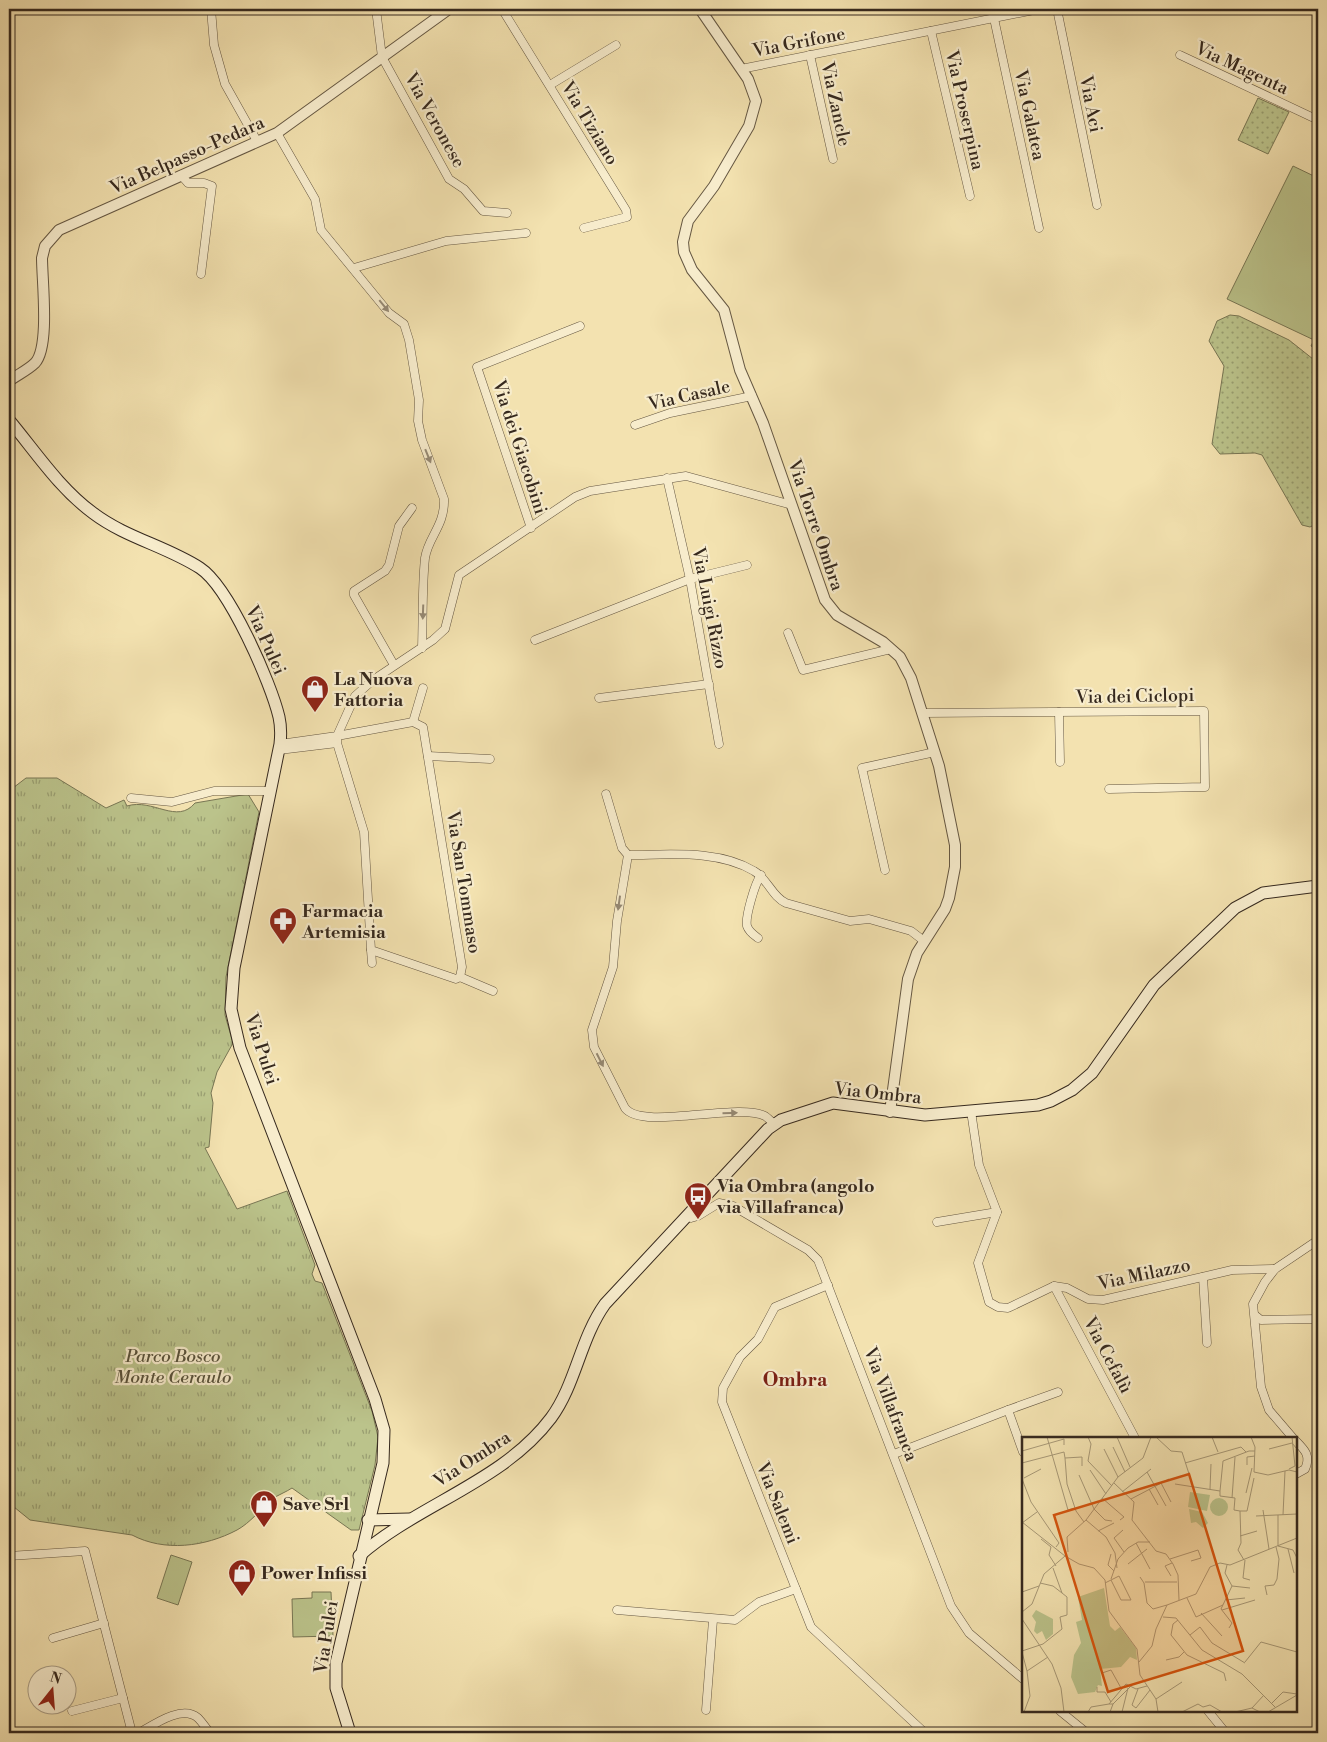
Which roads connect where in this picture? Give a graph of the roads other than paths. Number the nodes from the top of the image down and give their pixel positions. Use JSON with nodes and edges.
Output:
{"nodes":[{"id":1,"x":211,"y":9,"type":"edge"},
{"id":2,"x":376,"y":9,"type":"edge"},
{"id":3,"x":450,"y":9,"type":"edge"},
{"id":4,"x":502,"y":9,"type":"edge"},
{"id":5,"x":700,"y":9,"type":"edge"},
{"id":6,"x":992,"y":9,"type":"edge"},
{"id":7,"x":1039,"y":9,"type":"edge"},
{"id":8,"x":1057,"y":9,"type":"edge"},
{"id":9,"x":994,"y":18,"type":"junction"},
{"id":10,"x":931,"y":30,"type":"junction"},
{"id":11,"x":616,"y":45,"type":"dead end"},
{"id":12,"x":810,"y":55,"type":"junction"},
{"id":13,"x":1180,"y":55,"type":"dead end"},
{"id":14,"x":382,"y":57,"type":"junction"},
{"id":15,"x":741,"y":69,"type":"junction"},
{"id":16,"x":550,"y":85,"type":"junction"},
{"id":17,"x":1318,"y":120,"type":"edge"},
{"id":18,"x":277,"y":134,"type":"junction"},
{"id":19,"x":257,"y":141,"type":"junction"},
{"id":20,"x":833,"y":159,"type":"dead end"},
{"id":21,"x":181,"y":176,"type":"junction"},
{"id":22,"x":970,"y":196,"type":"dead end"},
{"id":23,"x":1096,"y":205,"type":"dead end"},
{"id":24,"x":507,"y":213,"type":"dead end"},
{"id":25,"x":584,"y":228,"type":"dead end"},
{"id":26,"x":1039,"y":228,"type":"dead end"},
{"id":27,"x":526,"y":233,"type":"dead end"},
{"id":28,"x":354,"y":268,"type":"junction"},
{"id":29,"x":201,"y":274,"type":"dead end"},
{"id":30,"x":580,"y":326,"type":"dead end"},
{"id":31,"x":22,"y":373,"type":"junction"},
{"id":32,"x":9,"y":380,"type":"edge"},
{"id":33,"x":9,"y":385,"type":"edge"},
{"id":34,"x":752,"y":396,"type":"junction"},
{"id":35,"x":9,"y":410,"type":"edge"},
{"id":36,"x":9,"y":420,"type":"edge"},
{"id":37,"x":635,"y":425,"type":"dead end"},
{"id":38,"x":22,"y":436,"type":"junction"},
{"id":39,"x":667,"y":478,"type":"junction"},
{"id":40,"x":792,"y":505,"type":"junction"},
{"id":41,"x":412,"y":508,"type":"dead end"},
{"id":42,"x":531,"y":528,"type":"junction"},
{"id":43,"x":747,"y":565,"type":"dead end"},
{"id":44,"x":690,"y":579,"type":"junction"},
{"id":45,"x":788,"y":633,"type":"dead end"},
{"id":46,"x":536,"y":640,"type":"dead end"},
{"id":47,"x":422,"y":648,"type":"junction"},
{"id":48,"x":891,"y":650,"type":"junction"},
{"id":49,"x":394,"y":665,"type":"junction"},
{"id":50,"x":710,"y":684,"type":"junction"},
{"id":51,"x":422,"y":688,"type":"dead end"},
{"id":52,"x":599,"y":698,"type":"dead end"},
{"id":53,"x":1059,"y":712,"type":"junction"},
{"id":54,"x":924,"y":713,"type":"junction"},
{"id":55,"x":414,"y":722,"type":"junction"},
{"id":56,"x":337,"y":739,"type":"junction"},
{"id":57,"x":719,"y":744,"type":"dead end"},
{"id":58,"x":280,"y":747,"type":"junction"},
{"id":59,"x":935,"y":752,"type":"junction"},
{"id":60,"x":428,"y":756,"type":"junction"},
{"id":61,"x":490,"y":759,"type":"dead end"},
{"id":62,"x":1060,"y":762,"type":"dead end"},
{"id":63,"x":1109,"y":789,"type":"dead end"},
{"id":64,"x":271,"y":791,"type":"junction"},
{"id":65,"x":606,"y":794,"type":"dead end"},
{"id":66,"x":131,"y":798,"type":"dead end"},
{"id":67,"x":628,"y":855,"type":"junction"},
{"id":68,"x":885,"y":870,"type":"dead end"},
{"id":69,"x":761,"y":875,"type":"junction"},
{"id":70,"x":1318,"y":886,"type":"edge"},
{"id":71,"x":758,"y":938,"type":"dead end"},
{"id":72,"x":924,"y":941,"type":"junction"},
{"id":73,"x":371,"y":950,"type":"junction"},
{"id":74,"x":372,"y":963,"type":"dead end"},
{"id":75,"x":460,"y":977,"type":"junction"},
{"id":76,"x":493,"y":991,"type":"dead end"},
{"id":77,"x":971,"y":1111,"type":"junction"},
{"id":78,"x":890,"y":1112,"type":"junction"},
{"id":79,"x":774,"y":1124,"type":"junction"},
{"id":80,"x":997,"y":1212,"type":"junction"},
{"id":81,"x":687,"y":1215,"type":"junction"},
{"id":82,"x":937,"y":1222,"type":"dead end"},
{"id":83,"x":1318,"y":1241,"type":"edge"},
{"id":84,"x":1275,"y":1269,"type":"junction"},
{"id":85,"x":1203,"y":1277,"type":"junction"},
{"id":86,"x":828,"y":1285,"type":"junction"},
{"id":87,"x":1054,"y":1286,"type":"junction"},
{"id":88,"x":1256,"y":1316,"type":"junction"},
{"id":89,"x":1318,"y":1319,"type":"edge"},
{"id":90,"x":1207,"y":1343,"type":"dead end"},
{"id":91,"x":1058,"y":1392,"type":"dead end"},
{"id":92,"x":1008,"y":1410,"type":"junction"},
{"id":93,"x":1134,"y":1437,"type":"edge"},
{"id":94,"x":1292,"y":1437,"type":"edge"},
{"id":95,"x":1297,"y":1442,"type":"edge"},
{"id":96,"x":1022,"y":1449,"type":"edge"},
{"id":97,"x":894,"y":1454,"type":"junction"},
{"id":98,"x":1297,"y":1473,"type":"edge"},
{"id":99,"x":375,"y":1496,"type":"junction"},
{"id":100,"x":368,"y":1520,"type":"junction"},
{"id":101,"x":392,"y":1524,"type":"junction"},
{"id":102,"x":9,"y":1556,"type":"edge"},
{"id":103,"x":359,"y":1556,"type":"junction"},
{"id":104,"x":796,"y":1589,"type":"junction"},
{"id":105,"x":617,"y":1610,"type":"dead end"},
{"id":106,"x":713,"y":1620,"type":"junction"},
{"id":107,"x":104,"y":1623,"type":"junction"},
{"id":108,"x":53,"y":1638,"type":"dead end"},
{"id":109,"x":1022,"y":1678,"type":"edge"},
{"id":110,"x":123,"y":1698,"type":"junction"},
{"id":111,"x":78,"y":1709,"type":"edge"},
{"id":112,"x":706,"y":1710,"type":"dead end"},
{"id":113,"x":1061,"y":1712,"type":"edge"},
{"id":114,"x":1209,"y":1712,"type":"edge"},
{"id":115,"x":132,"y":1733,"type":"edge"},
{"id":116,"x":139,"y":1733,"type":"edge"},
{"id":117,"x":210,"y":1733,"type":"edge"},
{"id":118,"x":350,"y":1733,"type":"edge"},
{"id":119,"x":925,"y":1733,"type":"edge"},
{"id":120,"x":1087,"y":1733,"type":"edge"},
{"id":121,"x":1226,"y":1733,"type":"edge"}],
"edges":[{"from":1,"to":19,"type":"street"},
{"from":2,"to":14,"type":"street","name":"Via Veronese"},
{"from":3,"to":14,"type":"street","name":"Via Belpasso-Pedara"},
{"from":4,"to":16,"type":"street","name":"Via Tiziano"},
{"from":5,"to":15,"type":"street","name":"Via Torre Ombra"},
{"from":6,"to":9,"type":"street","name":"Via Galatea"},
{"from":7,"to":9,"type":"street","name":"Via Grifone"},
{"from":8,"to":23,"type":"street","name":"Via Aci"},
{"from":9,"to":10,"type":"street","name":"Via Grifone"},
{"from":9,"to":26,"type":"street","name":"Via Galatea"},
{"from":10,"to":12,"type":"street","name":"Via Grifone"},
{"from":10,"to":22,"type":"street","name":"Via Proserpina"},
{"from":11,"to":16,"type":"street"},
{"from":12,"to":15,"type":"street","name":"Via Grifone"},
{"from":12,"to":20,"type":"street","name":"Via Zancle"},
{"from":13,"to":17,"type":"street","name":"Via Magenta"},
{"from":14,"to":18,"type":"street","name":"Via Belpasso-Pedara"},
{"from":14,"to":24,"type":"street","name":"Via Veronese"},
{"from":15,"to":34,"type":"street","name":"Via Torre Ombra"},
{"from":16,"to":25,"type":"street","name":"Via Tiziano"},
{"from":18,"to":19,"type":"street","name":"Via Belpasso-Pedara"},
{"from":18,"to":28,"type":"street"},
{"from":19,"to":21,"type":"street","name":"Via Belpasso-Pedara"},
{"from":21,"to":29,"type":"street"},
{"from":21,"to":31,"type":"street","name":"Via Belpasso-Pedara"},
{"from":27,"to":28,"type":"street"},
{"from":28,"to":47,"type":"street","one_way":true},
{"from":30,"to":42,"type":"street","name":"Via dei Giacobini"},
{"from":31,"to":32,"type":"street"},
{"from":31,"to":33,"type":"street"},
{"from":34,"to":37,"type":"street","name":"Via Casale"},
{"from":34,"to":40,"type":"street","name":"Via Torre Ombra"},
{"from":35,"to":38,"type":"main road"},
{"from":36,"to":38,"type":"main road"},
{"from":38,"to":58,"type":"main road","name":"Via Pulei"},
{"from":39,"to":40,"type":"street"},
{"from":39,"to":42,"type":"street"},
{"from":39,"to":44,"type":"street","name":"Via Luigi Rizzo"},
{"from":40,"to":48,"type":"street","name":"Via Torre Ombra"},
{"from":41,"to":49,"type":"street"},
{"from":42,"to":47,"type":"street"},
{"from":43,"to":44,"type":"street"},
{"from":44,"to":46,"type":"street"},
{"from":44,"to":50,"type":"street","name":"Via Luigi Rizzo"},
{"from":45,"to":48,"type":"street"},
{"from":47,"to":49,"type":"street"},
{"from":48,"to":54,"type":"street","name":"Via Torre Ombra"},
{"from":49,"to":56,"type":"street"},
{"from":50,"to":52,"type":"street"},
{"from":50,"to":57,"type":"street","name":"Via Luigi Rizzo"},
{"from":51,"to":55,"type":"street"},
{"from":53,"to":54,"type":"street","name":"Via dei Ciclopi"},
{"from":53,"to":62,"type":"street"},
{"from":53,"to":63,"type":"street","name":"Via dei Ciclopi"},
{"from":54,"to":59,"type":"street","name":"Via Torre Ombra"},
{"from":55,"to":56,"type":"street"},
{"from":55,"to":60,"type":"street","name":"Via San Tommaso"},
{"from":56,"to":58,"type":"street"},
{"from":56,"to":73,"type":"street"},
{"from":58,"to":64,"type":"main road","name":"Via Pulei"},
{"from":59,"to":68,"type":"street"},
{"from":59,"to":72,"type":"street","name":"Via Torre Ombra"},
{"from":60,"to":61,"type":"street"},
{"from":60,"to":75,"type":"street","name":"Via San Tommaso"},
{"from":64,"to":66,"type":"street"},
{"from":64,"to":99,"type":"main road","name":"Via Pulei"},
{"from":65,"to":67,"type":"street"},
{"from":67,"to":69,"type":"street"},
{"from":67,"to":79,"type":"street","one_way":true},
{"from":69,"to":71,"type":"street"},
{"from":69,"to":72,"type":"street"},
{"from":70,"to":77,"type":"main road","name":"Via Ombra"},
{"from":72,"to":78,"type":"street","name":"Via Torre Ombra"},
{"from":73,"to":74,"type":"street"},
{"from":73,"to":75,"type":"street","name":"Via San Tommaso"},
{"from":75,"to":76,"type":"street"},
{"from":77,"to":78,"type":"main road","name":"Via Ombra"},
{"from":77,"to":80,"type":"street"},
{"from":78,"to":79,"type":"main road","name":"Via Ombra"},
{"from":79,"to":81,"type":"main road","name":"Via Ombra"},
{"from":80,"to":82,"type":"street"},
{"from":80,"to":87,"type":"street"},
{"from":81,"to":86,"type":"street","name":"Via Villafranca"},
{"from":81,"to":101,"type":"main road","name":"Via Ombra"},
{"from":83,"to":84,"type":"street"},
{"from":84,"to":85,"type":"street","name":"Via Milazzo"},
{"from":84,"to":88,"type":"street"},
{"from":85,"to":87,"type":"street","name":"Via Milazzo"},
{"from":85,"to":90,"type":"street"},
{"from":86,"to":97,"type":"street","name":"Via Villafranca"},
{"from":86,"to":104,"type":"street","name":"Via Salemi"},
{"from":87,"to":93,"type":"street","name":"Via Cefalù"},
{"from":88,"to":89,"type":"street"},
{"from":88,"to":94,"type":"street"},
{"from":91,"to":92,"type":"street"},
{"from":92,"to":96,"type":"street"},
{"from":92,"to":97,"type":"street"},
{"from":95,"to":98,"type":"street"},
{"from":97,"to":109,"type":"street","name":"Via Villafranca"},
{"from":99,"to":100,"type":"main road","name":"Via Pulei"},
{"from":99,"to":101,"type":"main road"},
{"from":100,"to":101,"type":"main road"},
{"from":100,"to":103,"type":"main road","name":"Via Pulei"},
{"from":101,"to":103,"type":"main road"},
{"from":102,"to":107,"type":"street"},
{"from":103,"to":118,"type":"main road","name":"Via Pulei"},
{"from":104,"to":106,"type":"street"},
{"from":104,"to":119,"type":"street","name":"Via Salemi"},
{"from":105,"to":106,"type":"street"},
{"from":106,"to":112,"type":"street"},
{"from":107,"to":108,"type":"street"},
{"from":107,"to":110,"type":"street"},
{"from":110,"to":111,"type":"street"},
{"from":110,"to":115,"type":"street"},
{"from":113,"to":120,"type":"street"},
{"from":114,"to":121,"type":"street"},
{"from":116,"to":117,"type":"street"}]}
